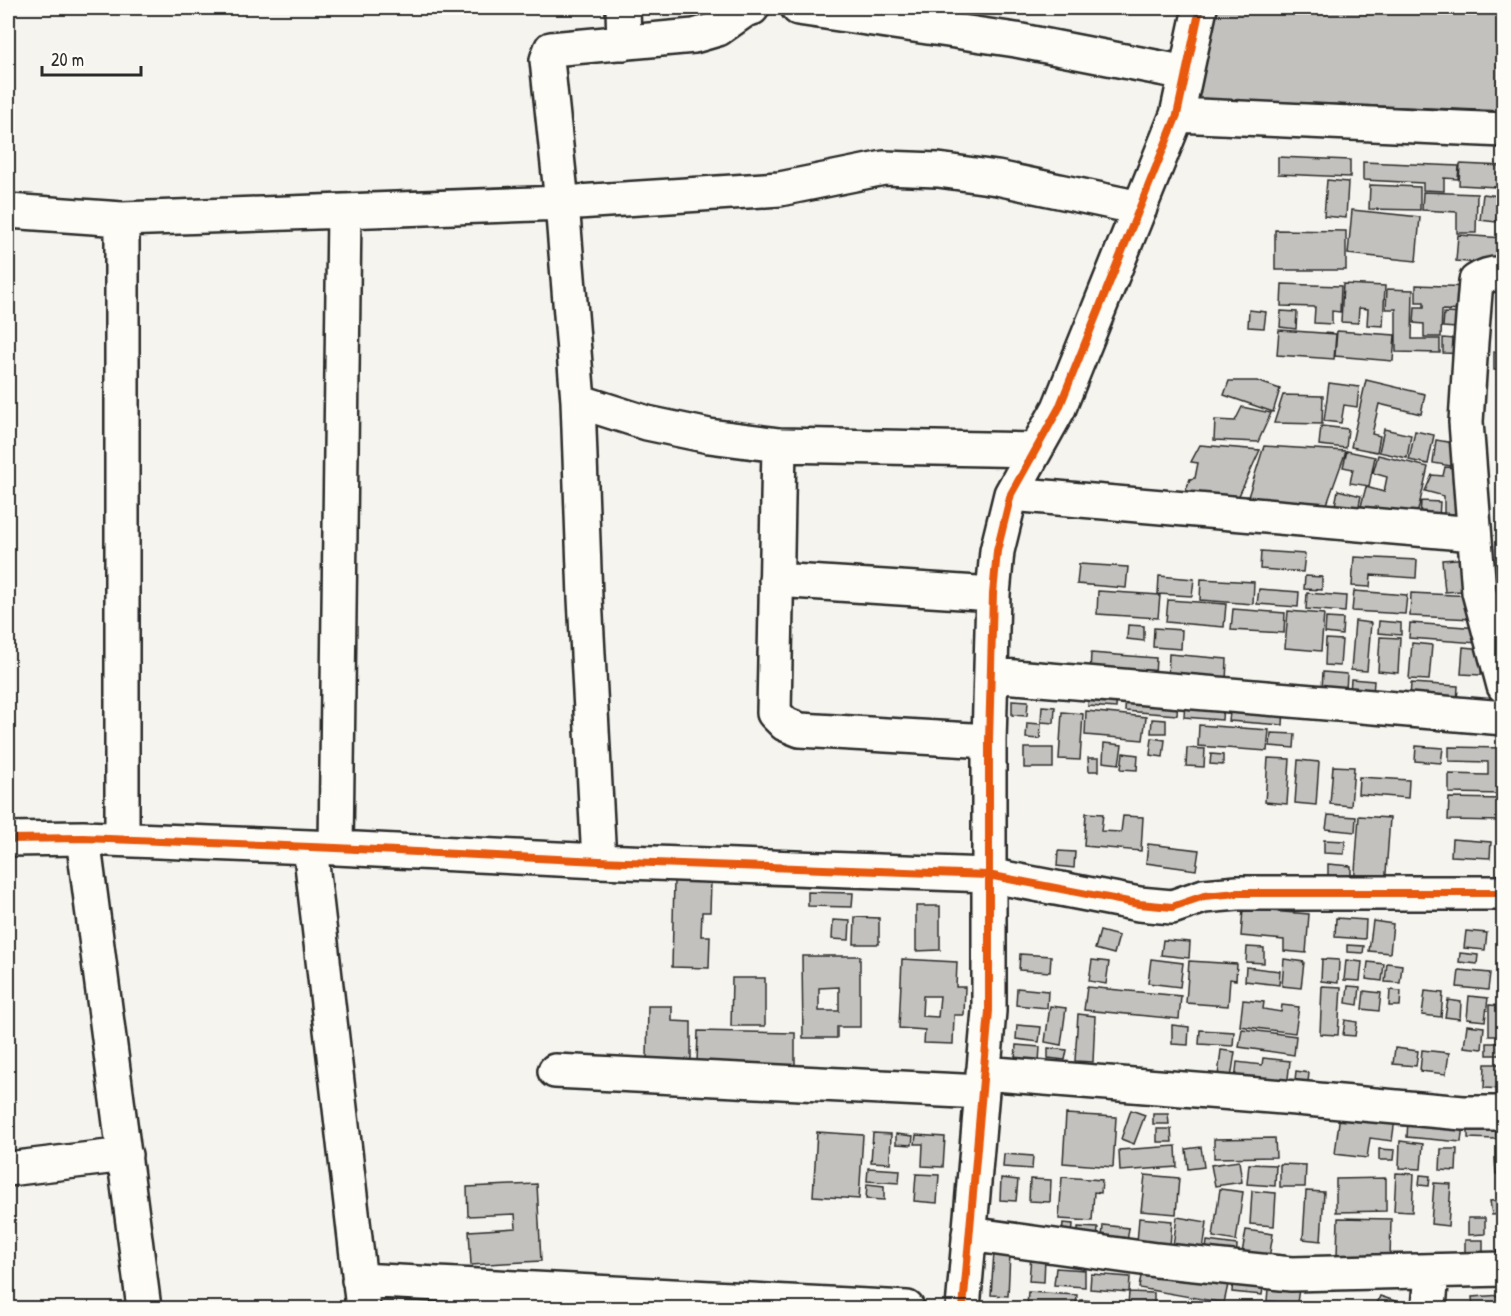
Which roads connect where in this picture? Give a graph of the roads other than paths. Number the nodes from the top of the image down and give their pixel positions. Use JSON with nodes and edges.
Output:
{"nodes":[{"id":1,"x":623,"y":8,"type":"edge"},
{"id":2,"x":752,"y":8,"type":"edge"},
{"id":3,"x":798,"y":8,"type":"edge"},
{"id":4,"x":1200,"y":8,"type":"edge"},
{"id":5,"x":624,"y":43,"type":"junction"},
{"id":6,"x":1186,"y":73,"type":"junction"},
{"id":7,"x":1177,"y":115,"type":"junction"},
{"id":8,"x":1503,"y":130,"type":"edge"},
{"id":9,"x":562,"y":203,"type":"junction"},
{"id":10,"x":1140,"y":208,"type":"junction"},
{"id":11,"x":344,"y":211,"type":"junction"},
{"id":12,"x":8,"y":212,"type":"edge"},
{"id":13,"x":122,"y":219,"type":"junction"},
{"id":14,"x":1503,"y":274,"type":"edge"},
{"id":15,"x":578,"y":401,"type":"junction"},
{"id":16,"x":779,"y":445,"type":"junction"},
{"id":17,"x":1035,"y":450,"type":"junction"},
{"id":18,"x":1011,"y":494,"type":"junction"},
{"id":19,"x":1474,"y":534,"type":"junction"},
{"id":20,"x":776,"y":580,"type":"junction"},
{"id":21,"x":993,"y":594,"type":"junction"},
{"id":22,"x":991,"y":675,"type":"junction"},
{"id":23,"x":1503,"y":686,"type":"edge"},
{"id":24,"x":1503,"y":718,"type":"edge"},
{"id":25,"x":989,"y":741,"type":"junction"},
{"id":26,"x":83,"y":838,"type":"junction"},
{"id":27,"x":8,"y":839,"type":"edge"},
{"id":28,"x":122,"y":839,"type":"junction"},
{"id":29,"x":323,"y":847,"type":"junction"},
{"id":30,"x":599,"y":861,"type":"junction"},
{"id":31,"x":988,"y":875,"type":"junction"},
{"id":32,"x":1503,"y":893,"type":"edge"},
{"id":33,"x":555,"y":1071,"type":"dead end"},
{"id":34,"x":982,"y":1083,"type":"junction"},
{"id":35,"x":1503,"y":1113,"type":"edge"},
{"id":36,"x":124,"y":1155,"type":"junction"},
{"id":37,"x":8,"y":1169,"type":"edge"},
{"id":38,"x":969,"y":1234,"type":"junction"},
{"id":39,"x":1503,"y":1269,"type":"edge"},
{"id":40,"x":1432,"y":1272,"type":"junction"},
{"id":41,"x":361,"y":1294,"type":"edge"},
{"id":42,"x":144,"y":1308,"type":"edge"},
{"id":43,"x":907,"y":1308,"type":"edge"},
{"id":44,"x":963,"y":1308,"type":"edge"},
{"id":45,"x":1429,"y":1308,"type":"edge"}],
"edges":[{"from":1,"to":5,"type":"street"},
{"from":2,"to":5,"type":"street"},
{"from":3,"to":6,"type":"street"},
{"from":4,"to":6,"type":"street"},
{"from":5,"to":9,"type":"street"},
{"from":6,"to":7,"type":"street"},
{"from":7,"to":8,"type":"street"},
{"from":7,"to":10,"type":"street"},
{"from":9,"to":10,"type":"street"},
{"from":9,"to":11,"type":"street"},
{"from":9,"to":15,"type":"street"},
{"from":10,"to":17,"type":"street"},
{"from":11,"to":13,"type":"street"},
{"from":11,"to":29,"type":"street"},
{"from":12,"to":13,"type":"street"},
{"from":13,"to":28,"type":"street"},
{"from":14,"to":19,"type":"street"},
{"from":15,"to":16,"type":"street"},
{"from":15,"to":30,"type":"street"},
{"from":16,"to":17,"type":"street"},
{"from":16,"to":20,"type":"street"},
{"from":17,"to":18,"type":"street"},
{"from":18,"to":19,"type":"street"},
{"from":18,"to":21,"type":"street"},
{"from":19,"to":23,"type":"street"},
{"from":20,"to":21,"type":"street"},
{"from":20,"to":25,"type":"street"},
{"from":21,"to":22,"type":"street"},
{"from":22,"to":24,"type":"street"},
{"from":22,"to":25,"type":"street"},
{"from":25,"to":31,"type":"street"},
{"from":26,"to":27,"type":"street"},
{"from":26,"to":28,"type":"street"},
{"from":26,"to":36,"type":"street"},
{"from":28,"to":29,"type":"street"},
{"from":29,"to":30,"type":"street"},
{"from":29,"to":41,"type":"street"},
{"from":30,"to":31,"type":"street"},
{"from":31,"to":32,"type":"street"},
{"from":31,"to":34,"type":"street"},
{"from":33,"to":34,"type":"street"},
{"from":34,"to":35,"type":"street"},
{"from":34,"to":38,"type":"street"},
{"from":36,"to":37,"type":"street"},
{"from":36,"to":42,"type":"street"},
{"from":38,"to":40,"type":"street"},
{"from":38,"to":44,"type":"street"},
{"from":39,"to":40,"type":"street"},
{"from":40,"to":45,"type":"street"},
{"from":41,"to":43,"type":"street"}]}
